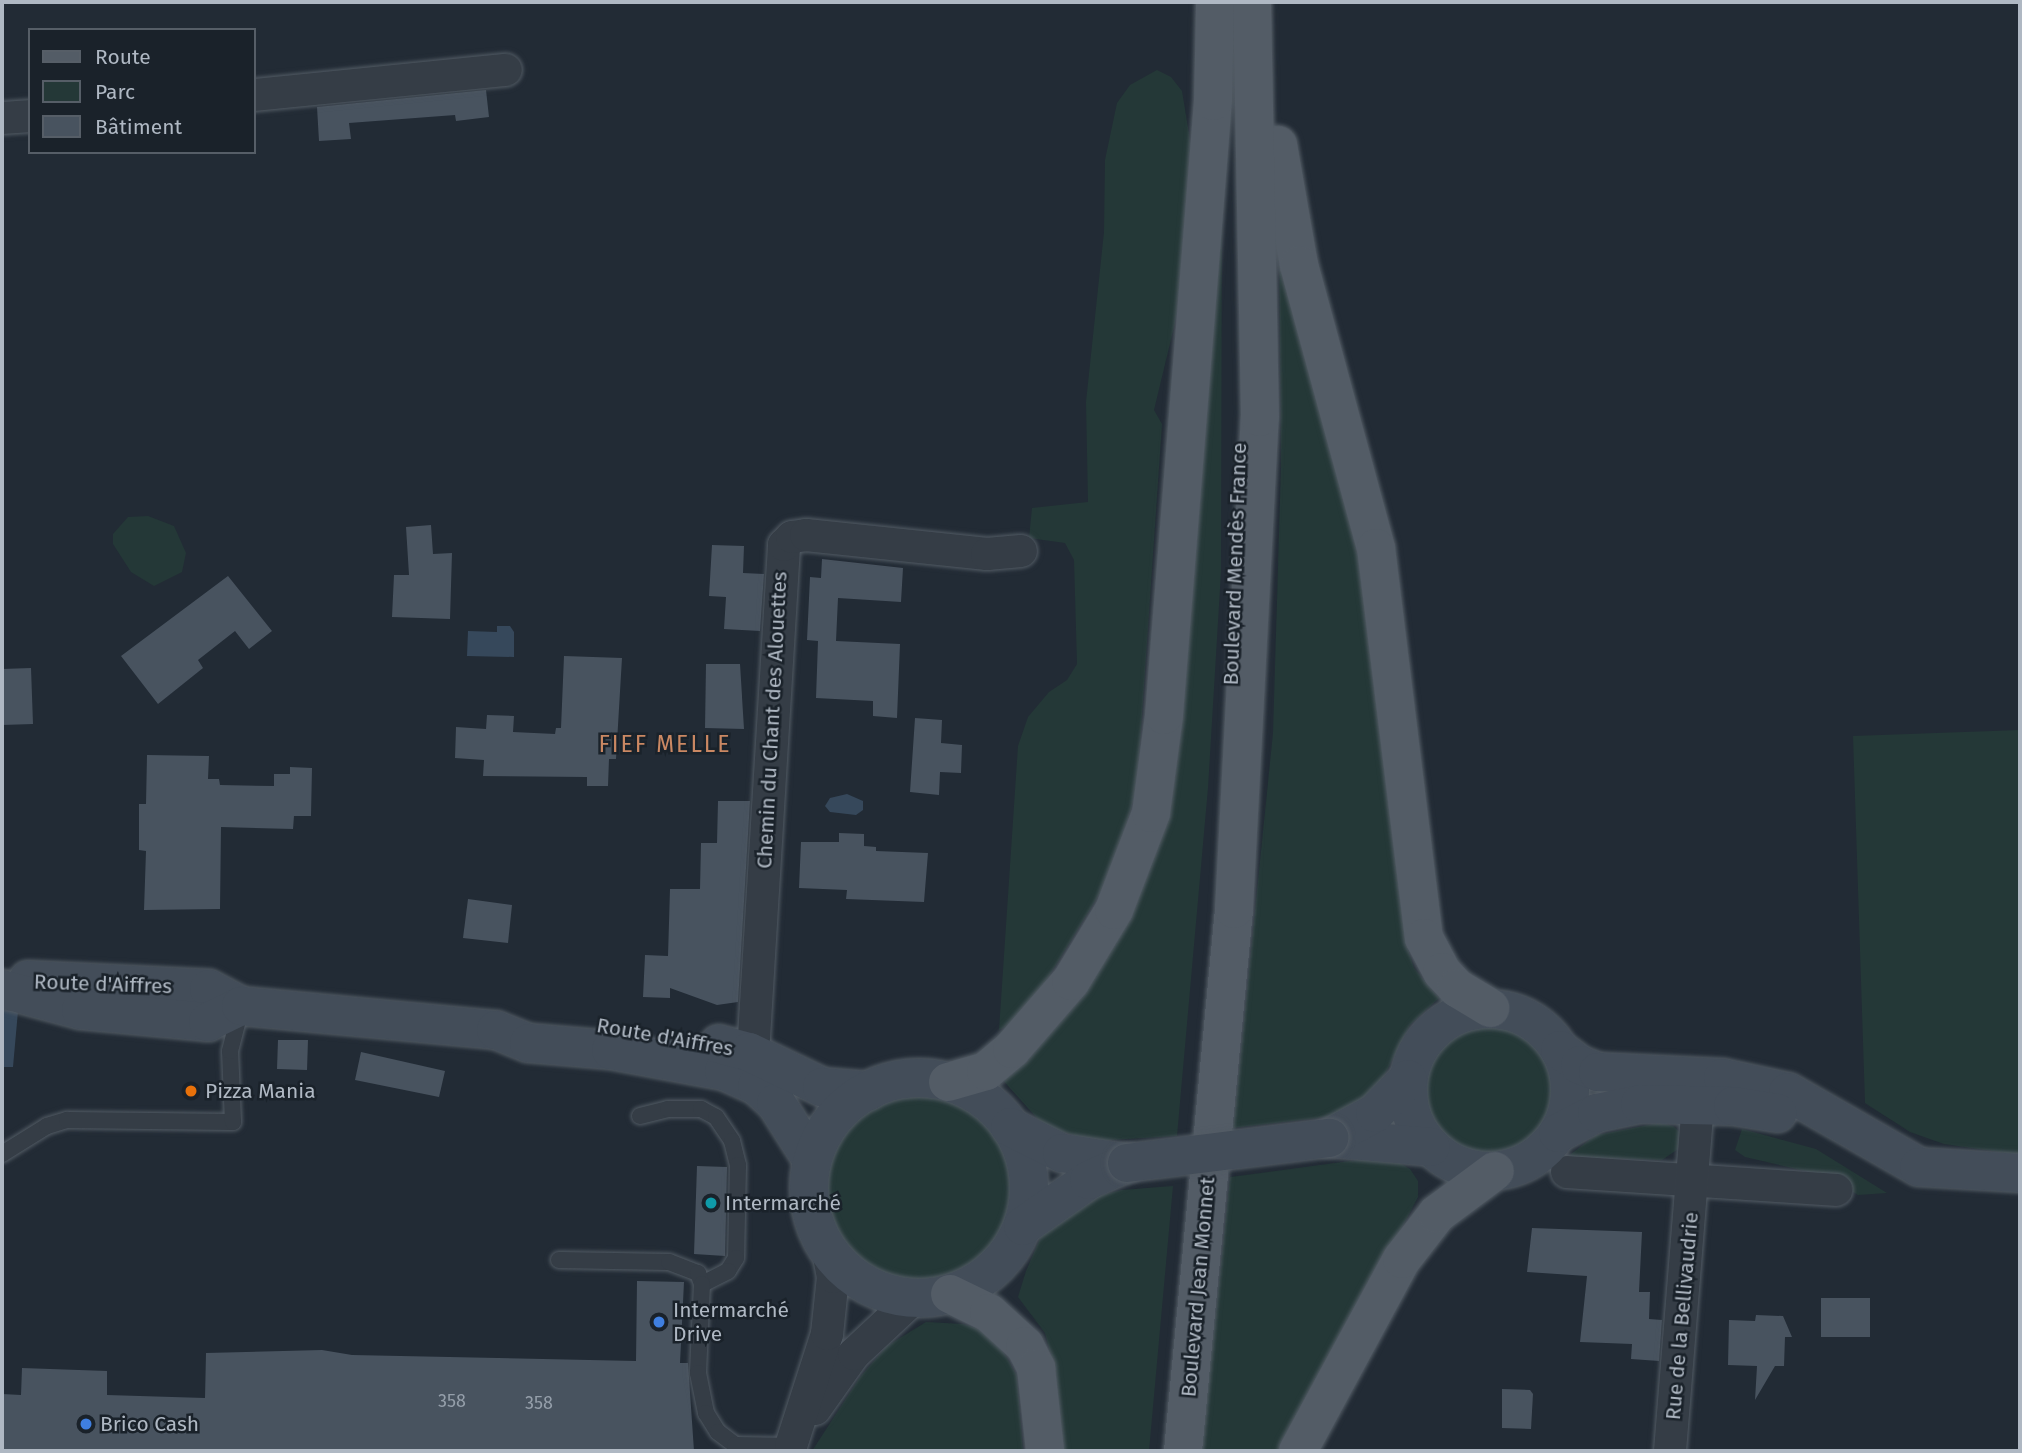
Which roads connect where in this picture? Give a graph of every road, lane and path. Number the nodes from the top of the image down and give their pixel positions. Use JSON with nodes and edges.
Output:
{"nodes":[{"id":1,"x":1215,"y":2,"type":"edge"},
{"id":2,"x":1235,"y":2,"type":"edge"},
{"id":3,"x":1252,"y":2,"type":"edge"},
{"id":4,"x":1266,"y":2,"type":"edge"},
{"id":5,"x":506,"y":70,"type":"dead end"},
{"id":6,"x":256,"y":95,"type":"edge"},
{"id":7,"x":28,"y":116,"type":"edge"},
{"id":8,"x":2,"y":118,"type":"edge"},
{"id":9,"x":1021,"y":551,"type":"dead end"},
{"id":10,"x":2,"y":983,"type":"edge"},
{"id":11,"x":2,"y":989,"type":"edge"},
{"id":12,"x":241,"y":1006,"type":"junction"},
{"id":13,"x":1490,"y":1008,"type":"junction"},
{"id":14,"x":496,"y":1030,"type":"junction"},
{"id":15,"x":1560,"y":1050,"type":"junction"},
{"id":16,"x":749,"y":1052,"type":"junction"},
{"id":17,"x":1408,"y":1079,"type":"junction"},
{"id":18,"x":947,"y":1082,"type":"junction"},
{"id":19,"x":869,"y":1091,"type":"junction"},
{"id":20,"x":1698,"y":1091,"type":"junction"},
{"id":21,"x":639,"y":1116,"type":"dead end"},
{"id":22,"x":1205,"y":1124,"type":"junction"},
{"id":23,"x":1010,"y":1127,"type":"junction"},
{"id":24,"x":1558,"y":1133,"type":"junction"},
{"id":25,"x":1329,"y":1138,"type":"junction"},
{"id":26,"x":1431,"y":1147,"type":"junction"},
{"id":27,"x":2,"y":1154,"type":"edge"},
{"id":28,"x":812,"y":1160,"type":"junction"},
{"id":29,"x":1127,"y":1164,"type":"junction"},
{"id":30,"x":1495,"y":1171,"type":"junction"},
{"id":31,"x":1567,"y":1172,"type":"dead end"},
{"id":32,"x":2020,"y":1173,"type":"edge"},
{"id":33,"x":1692,"y":1180,"type":"junction"},
{"id":34,"x":2020,"y":1187,"type":"edge"},
{"id":35,"x":1836,"y":1190,"type":"dead end"},
{"id":36,"x":1023,"y":1227,"type":"junction"},
{"id":37,"x":828,"y":1251,"type":"junction"},
{"id":38,"x":559,"y":1260,"type":"dead end"},
{"id":39,"x":702,"y":1284,"type":"junction"},
{"id":40,"x":932,"y":1296,"type":"junction"},
{"id":41,"x":790,"y":1449,"type":"edge"},
{"id":42,"x":1045,"y":1451,"type":"edge"},
{"id":43,"x":1167,"y":1451,"type":"edge"},
{"id":44,"x":1183,"y":1451,"type":"edge"},
{"id":45,"x":1298,"y":1451,"type":"edge"},
{"id":46,"x":1670,"y":1451,"type":"edge"}],
"edges":[{"from":1,"to":18,"type":"main road"},
{"from":2,"to":22,"type":"main road","name":"Boulevard Mendès France"},
{"from":3,"to":22,"type":"main road","name":"Boulevard Mendès France"},
{"from":4,"to":13,"type":"main road"},
{"from":5,"to":6,"type":"street"},
{"from":7,"to":8,"type":"street"},
{"from":9,"to":16,"type":"street","name":"Chemin du Chant des Alouettes"},
{"from":10,"to":12,"type":"main road","name":"Route d'Aiffres"},
{"from":11,"to":12,"type":"main road","name":"Route d'Aiffres"},
{"from":12,"to":14,"type":"main road","name":"Route d'Aiffres"},
{"from":12,"to":27,"type":"lane"},
{"from":13,"to":15,"type":"main road"},
{"from":13,"to":17,"type":"main road"},
{"from":14,"to":16,"type":"main road","name":"Route d'Aiffres"},
{"from":14,"to":28,"type":"main road","name":"Route d'Aiffres"},
{"from":15,"to":20,"type":"main road"},
{"from":15,"to":24,"type":"main road"},
{"from":16,"to":19,"type":"main road","name":"Route d'Aiffres"},
{"from":17,"to":25,"type":"main road"},
{"from":17,"to":26,"type":"main road"},
{"from":18,"to":19,"type":"main road"},
{"from":18,"to":23,"type":"main road"},
{"from":19,"to":28,"type":"main road"},
{"from":20,"to":24,"type":"main road"},
{"from":20,"to":32,"type":"main road"},
{"from":20,"to":33,"type":"street","name":"Rue de la Bellivaudrie"},
{"from":20,"to":34,"type":"main road"},
{"from":21,"to":39,"type":"lane"},
{"from":22,"to":43,"type":"main road","name":"Boulevard Jean Monnet"},
{"from":22,"to":44,"type":"main road","name":"Boulevard Jean Monnet"},
{"from":23,"to":29,"type":"main road"},
{"from":23,"to":36,"type":"main road"},
{"from":24,"to":30,"type":"main road"},
{"from":25,"to":26,"type":"main road"},
{"from":25,"to":29,"type":"main road","bridge":true},
{"from":26,"to":30,"type":"main road"},
{"from":28,"to":37,"type":"main road"},
{"from":29,"to":36,"type":"main road"},
{"from":30,"to":45,"type":"main road"},
{"from":31,"to":33,"type":"street"},
{"from":33,"to":35,"type":"street"},
{"from":33,"to":46,"type":"street","name":"Rue de la Bellivaudrie"},
{"from":36,"to":40,"type":"main road"},
{"from":37,"to":40,"type":"main road"},
{"from":37,"to":41,"type":"street"},
{"from":38,"to":39,"type":"lane"},
{"from":39,"to":41,"type":"lane"},
{"from":40,"to":41,"type":"street"},
{"from":40,"to":42,"type":"main road"}]}
